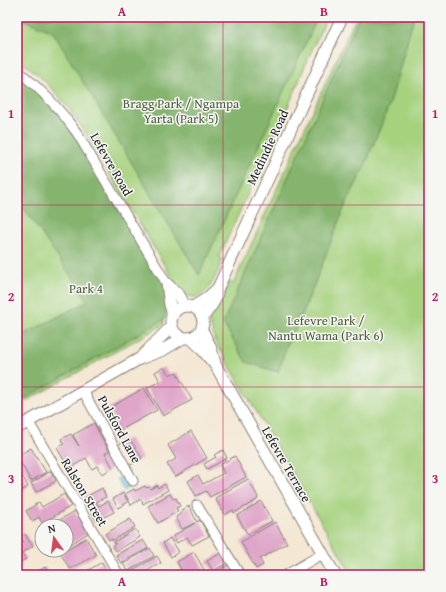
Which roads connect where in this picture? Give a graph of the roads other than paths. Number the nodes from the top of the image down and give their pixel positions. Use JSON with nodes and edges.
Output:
{"nodes":[{"id":1,"x":342,"y":17,"type":"edge"},
{"id":2,"x":17,"y":70,"type":"edge"},
{"id":3,"x":167,"y":284,"type":"junction"},
{"id":4,"x":218,"y":288,"type":"junction"},
{"id":5,"x":189,"y":307,"type":"junction"},
{"id":6,"x":173,"y":315,"type":"junction"},
{"id":7,"x":203,"y":317,"type":"junction"},
{"id":8,"x":172,"y":326,"type":"junction"},
{"id":9,"x":202,"y":330,"type":"junction"},
{"id":10,"x":187,"y":338,"type":"junction"},
{"id":11,"x":139,"y":359,"type":"junction"},
{"id":12,"x":216,"y":366,"type":"junction"},
{"id":13,"x":83,"y":391,"type":"junction"},
{"id":14,"x":28,"y":421,"type":"junction"},
{"id":15,"x":17,"y":428,"type":"edge"},
{"id":16,"x":133,"y":481,"type":"dead end"},
{"id":17,"x":197,"y":505,"type":"dead end"},
{"id":18,"x":322,"y":554,"type":"junction"},
{"id":19,"x":119,"y":575,"type":"edge"},
{"id":20,"x":240,"y":575,"type":"edge"},
{"id":21,"x":286,"y":575,"type":"edge"},
{"id":22,"x":334,"y":575,"type":"edge"}],
"edges":[{"from":1,"to":4,"type":"street","name":"Medindie Road"},
{"from":2,"to":3,"type":"street","name":"Lefevre Road"},
{"from":3,"to":5,"type":"street","name":"Lefevre Road"},
{"from":3,"to":6,"type":"street","name":"Lefevre Road"},
{"from":4,"to":5,"type":"street","name":"Medindie Road"},
{"from":4,"to":7,"type":"street","name":"Medindie Road"},
{"from":5,"to":6,"type":"street"},
{"from":5,"to":7,"type":"street"},
{"from":6,"to":8,"type":"street"},
{"from":7,"to":9,"type":"street"},
{"from":8,"to":10,"type":"street"},
{"from":8,"to":11,"type":"street"},
{"from":9,"to":10,"type":"street"},
{"from":9,"to":12,"type":"street","name":"Lefevre Terrace"},
{"from":10,"to":11,"type":"street"},
{"from":10,"to":12,"type":"street","name":"Lefevre Terrace"},
{"from":11,"to":13,"type":"street"},
{"from":12,"to":18,"type":"street","name":"Lefevre Terrace"},
{"from":13,"to":14,"type":"street"},
{"from":13,"to":16,"type":"street","name":"Pulsford Lane"},
{"from":14,"to":15,"type":"street"},
{"from":14,"to":19,"type":"street","name":"Ralston Street"},
{"from":17,"to":20,"type":"street"},
{"from":18,"to":21,"type":"street"},
{"from":18,"to":22,"type":"street","name":"Lefevre Terrace"}]}
